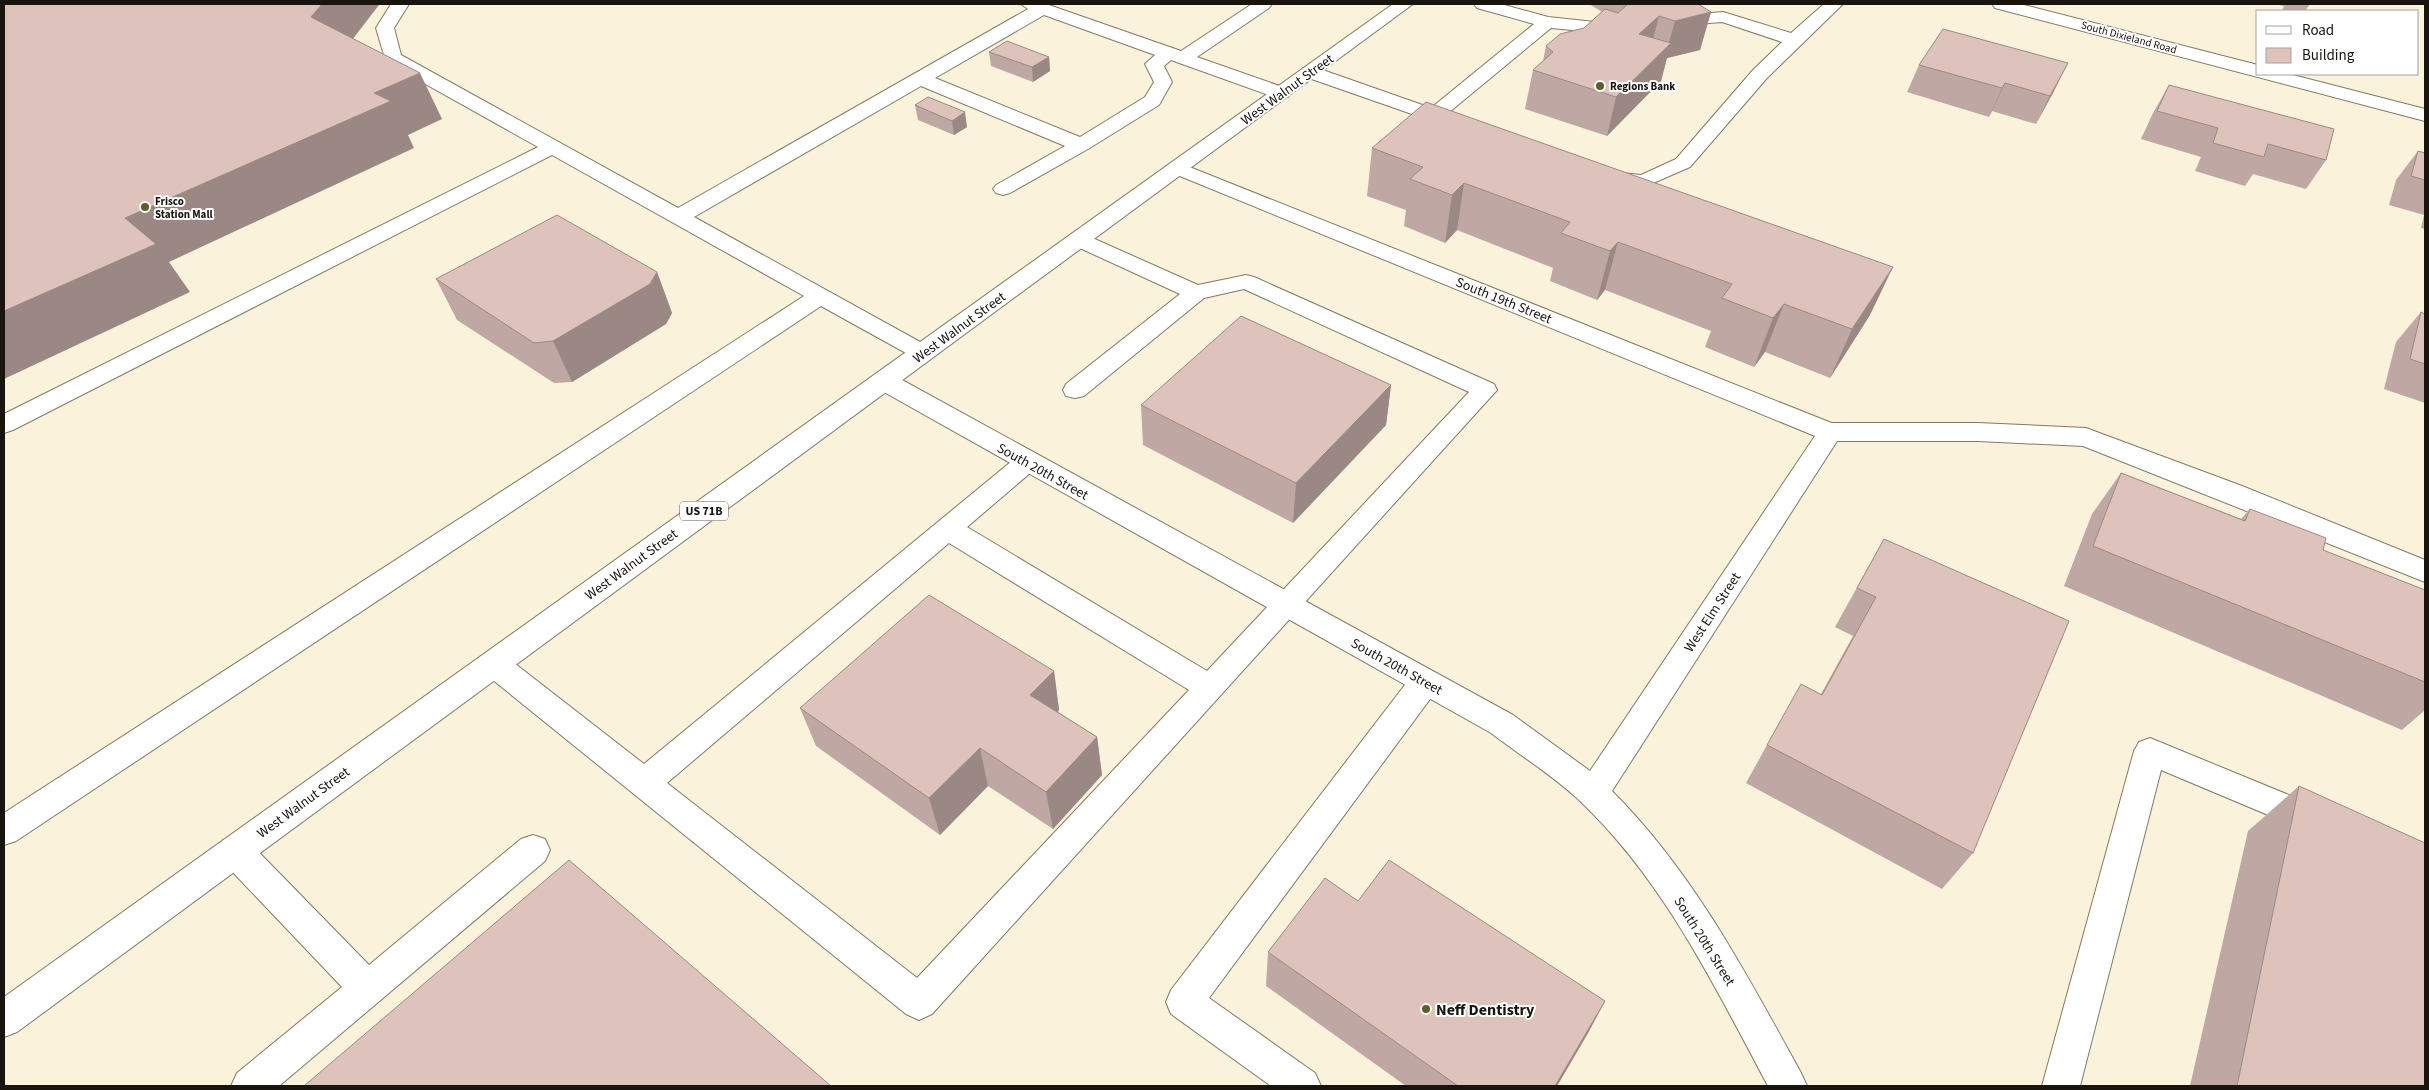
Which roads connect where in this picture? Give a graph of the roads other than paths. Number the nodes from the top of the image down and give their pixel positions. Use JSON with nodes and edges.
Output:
{"nodes":[{"id":1,"x":400,"y":4,"type":"edge"},
{"id":2,"x":1263,"y":4,"type":"edge"},
{"id":3,"x":1404,"y":4,"type":"edge"},
{"id":4,"x":1483,"y":4,"type":"edge"},
{"id":5,"x":1834,"y":4,"type":"edge"},
{"id":6,"x":2001,"y":4,"type":"edge"},
{"id":7,"x":1035,"y":6,"type":"edge"},
{"id":8,"x":1546,"y":22,"type":"junction"},
{"id":9,"x":1666,"y":22,"type":"edge"},
{"id":10,"x":1614,"y":29,"type":"edge"},
{"id":11,"x":1794,"y":40,"type":"junction"},
{"id":12,"x":1176,"y":55,"type":"junction"},
{"id":13,"x":2256,"y":70,"type":"edge"},
{"id":14,"x":1310,"y":72,"type":"junction"},
{"id":15,"x":2272,"y":75,"type":"edge"},
{"id":16,"x":919,"y":78,"type":"junction"},
{"id":17,"x":1281,"y":93,"type":"junction"},
{"id":18,"x":1434,"y":115,"type":"junction"},
{"id":19,"x":2425,"y":115,"type":"edge"},
{"id":20,"x":1470,"y":129,"type":"edge"},
{"id":21,"x":1082,"y":145,"type":"junction"},
{"id":22,"x":553,"y":147,"type":"junction"},
{"id":23,"x":1177,"y":168,"type":"junction"},
{"id":24,"x":1591,"y":172,"type":"edge"},
{"id":25,"x":1003,"y":189,"type":"dead end"},
{"id":26,"x":678,"y":217,"type":"junction"},
{"id":27,"x":1080,"y":239,"type":"junction"},
{"id":28,"x":1196,"y":293,"type":"junction"},
{"id":29,"x":820,"y":296,"type":"junction"},
{"id":30,"x":923,"y":352,"type":"junction"},
{"id":31,"x":884,"y":381,"type":"junction"},
{"id":32,"x":1075,"y":390,"type":"dead end"},
{"id":33,"x":4,"y":424,"type":"edge"},
{"id":34,"x":1830,"y":432,"type":"junction"},
{"id":35,"x":1027,"y":462,"type":"junction"},
{"id":36,"x":948,"y":529,"type":"junction"},
{"id":37,"x":2425,"y":571,"type":"edge"},
{"id":38,"x":1284,"y":605,"type":"junction"},
{"id":39,"x":494,"y":664,"type":"junction"},
{"id":40,"x":1425,"y":682,"type":"junction"},
{"id":41,"x":1209,"y":687,"type":"junction"},
{"id":42,"x":644,"y":783,"type":"junction"},
{"id":43,"x":1593,"y":793,"type":"junction"},
{"id":44,"x":4,"y":832,"type":"edge"},
{"id":45,"x":2343,"y":833,"type":"edge"},
{"id":46,"x":532,"y":850,"type":"dead end"},
{"id":47,"x":235,"y":851,"type":"junction"},
{"id":48,"x":367,"y":988,"type":"junction"},
{"id":49,"x":4,"y":1019,"type":"edge"},
{"id":50,"x":250,"y":1086,"type":"edge"},
{"id":51,"x":1302,"y":1086,"type":"edge"},
{"id":52,"x":1788,"y":1086,"type":"edge"},
{"id":53,"x":2061,"y":1086,"type":"edge"}],
"edges":[{"from":1,"to":22,"type":"main road"},
{"from":2,"to":12,"type":"main road"},
{"from":3,"to":14,"type":"main road","name":"West Walnut Street","number":"US 71B"},
{"from":4,"to":8,"type":"main road"},
{"from":5,"to":11,"type":"main road"},
{"from":6,"to":13,"type":"main road","name":"South Dixieland Road"},
{"from":7,"to":12,"type":"main road"},
{"from":7,"to":16,"type":"main road"},
{"from":8,"to":10,"type":"main road"},
{"from":8,"to":18,"type":"main road"},
{"from":9,"to":11,"type":"main road"},
{"from":11,"to":24,"type":"main road"},
{"from":12,"to":17,"type":"main road"},
{"from":12,"to":21,"type":"main road"},
{"from":14,"to":17,"type":"main road","name":"West Walnut Street","number":"US 71B"},
{"from":14,"to":18,"type":"main road"},
{"from":15,"to":19,"type":"main road"},
{"from":16,"to":21,"type":"main road"},
{"from":16,"to":26,"type":"main road"},
{"from":17,"to":23,"type":"main road","name":"West Walnut Street","number":"US 71B"},
{"from":18,"to":20,"type":"main road"},
{"from":21,"to":25,"type":"main road"},
{"from":22,"to":26,"type":"main road"},
{"from":22,"to":33,"type":"main road"},
{"from":23,"to":27,"type":"main road","name":"West Walnut Street","number":"US 71B"},
{"from":23,"to":34,"type":"main road","name":"South 19th Street"},
{"from":26,"to":29,"type":"main road"},
{"from":27,"to":28,"type":"main road"},
{"from":27,"to":30,"type":"main road","name":"West Walnut Street","number":"US 71B"},
{"from":28,"to":32,"type":"main road"},
{"from":28,"to":38,"type":"main road"},
{"from":29,"to":30,"type":"main road"},
{"from":29,"to":44,"type":"main road"},
{"from":30,"to":31,"type":"main road","name":"West Walnut Street","number":"US 71B"},
{"from":31,"to":35,"type":"main road","name":"South 20th Street"},
{"from":31,"to":39,"type":"main road","name":"West Walnut Street","number":"US 71B"},
{"from":34,"to":37,"type":"main road"},
{"from":34,"to":43,"type":"main road","name":"West Elm Street"},
{"from":35,"to":36,"type":"main road"},
{"from":35,"to":38,"type":"main road","name":"South 20th Street"},
{"from":36,"to":41,"type":"main road"},
{"from":36,"to":42,"type":"main road"},
{"from":38,"to":40,"type":"main road","name":"South 20th Street"},
{"from":38,"to":41,"type":"main road"},
{"from":39,"to":42,"type":"main road"},
{"from":39,"to":47,"type":"main road","name":"West Walnut Street","number":"US 71B"},
{"from":40,"to":43,"type":"main road","name":"South 20th Street"},
{"from":40,"to":51,"type":"main road"},
{"from":41,"to":42,"type":"main road"},
{"from":43,"to":52,"type":"main road","name":"South 20th Street"},
{"from":45,"to":53,"type":"main road"},
{"from":46,"to":48,"type":"main road"},
{"from":47,"to":48,"type":"main road"},
{"from":47,"to":49,"type":"main road","name":"West Walnut Street","number":"US 71B"},
{"from":48,"to":50,"type":"main road"}]}
